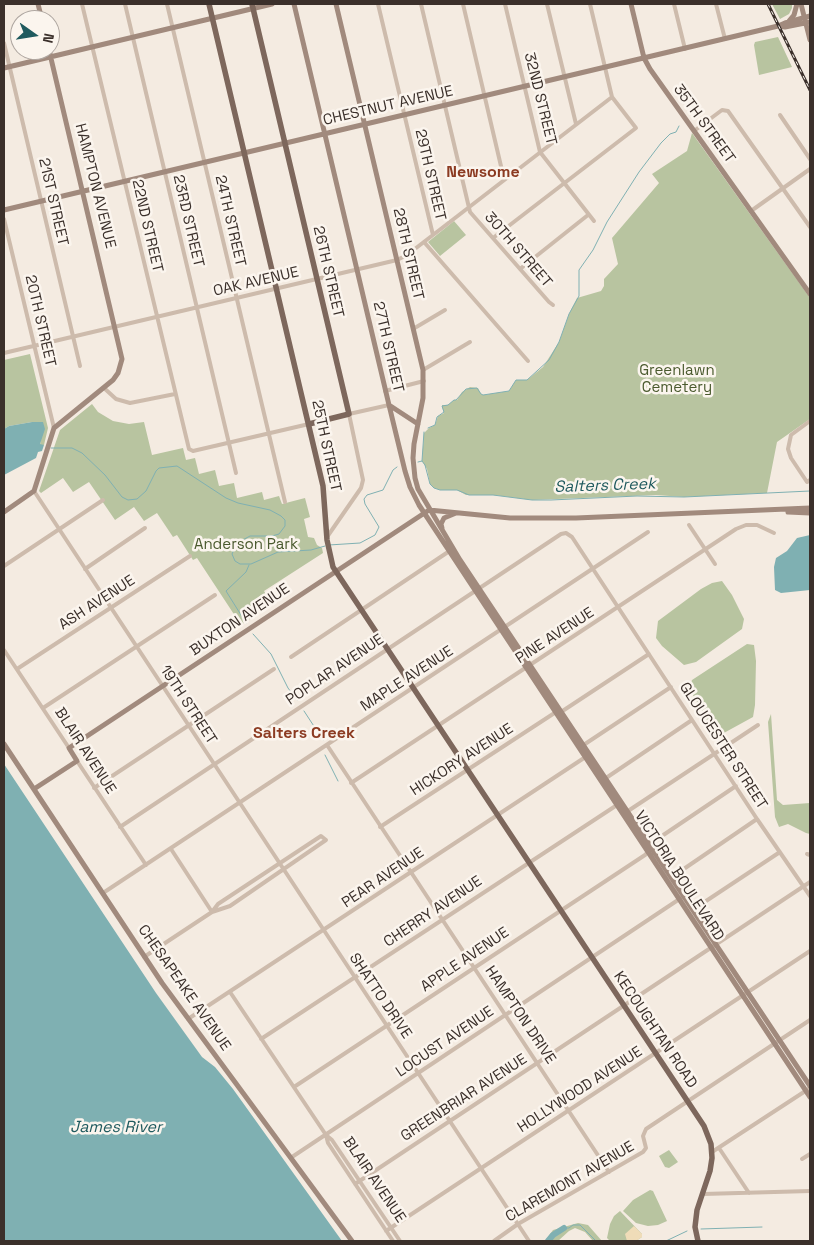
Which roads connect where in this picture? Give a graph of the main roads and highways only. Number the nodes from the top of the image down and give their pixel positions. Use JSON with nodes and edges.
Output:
{"nodes":[{"id":1,"x":209,"y":4,"type":"edge"},
{"id":2,"x":272,"y":4,"type":"edge"},
{"id":3,"x":294,"y":4,"type":"edge"},
{"id":4,"x":336,"y":4,"type":"edge"},
{"id":5,"x":631,"y":4,"type":"edge"},
{"id":6,"x":797,"y":4,"type":"edge"},
{"id":7,"x":802,"y":4,"type":"edge"},
{"id":8,"x":252,"y":6,"type":"edge"},
{"id":9,"x":212,"y":18,"type":"junction"},
{"id":10,"x":808,"y":20,"type":"edge"},
{"id":11,"x":788,"y":22,"type":"junction"},
{"id":12,"x":778,"y":26,"type":"junction"},
{"id":13,"x":810,"y":40,"type":"edge"},
{"id":14,"x":60,"y":54,"type":"edge"},
{"id":15,"x":644,"y":58,"type":"junction"},
{"id":16,"x":34,"y":60,"type":"edge"},
{"id":17,"x":51,"y":60,"type":"edge"},
{"id":18,"x":6,"y":67,"type":"edge"},
{"id":19,"x":365,"y":125,"type":"junction"},
{"id":20,"x":325,"y":134,"type":"junction"},
{"id":21,"x":285,"y":144,"type":"junction"},
{"id":22,"x":244,"y":153,"type":"junction"},
{"id":23,"x":83,"y":192,"type":"junction"},
{"id":24,"x":4,"y":210,"type":"edge"},
{"id":25,"x":810,"y":294,"type":"edge"},
{"id":26,"x":389,"y":405,"type":"junction"},
{"id":27,"x":309,"y":424,"type":"junction"},
{"id":28,"x":418,"y":424,"type":"junction"},
{"id":29,"x":810,"y":508,"type":"edge"},
{"id":30,"x":427,"y":511,"type":"junction"},
{"id":31,"x":767,"y":511,"type":"junction"},
{"id":32,"x":4,"y":512,"type":"edge"},
{"id":33,"x":457,"y":513,"type":"junction"},
{"id":34,"x":810,"y":513,"type":"edge"},
{"id":35,"x":443,"y":531,"type":"junction"},
{"id":36,"x":451,"y":550,"type":"junction"},
{"id":37,"x":336,"y":571,"type":"junction"},
{"id":38,"x":528,"y":667,"type":"joint"},
{"id":39,"x":4,"y":744,"type":"edge"},
{"id":40,"x":69,"y":748,"type":"joint"},
{"id":41,"x":588,"y":755,"type":"junction"},
{"id":42,"x":34,"y":789,"type":"junction"},
{"id":43,"x":519,"y":847,"type":"joint"},
{"id":44,"x":809,"y":1088,"type":"edge"},
{"id":45,"x":810,"y":1097,"type":"edge"},
{"id":46,"x":352,"y":1241,"type":"edge"},
{"id":47,"x":698,"y":1241,"type":"edge"}],
"edges":[{"from":1,"to":9,"type":"main road","name":"25TH STREET"},
{"from":2,"to":8,"type":"main road"},
{"from":3,"to":20,"type":"main road","name":"27TH STREET"},
{"from":4,"to":19,"type":"main road","name":"28TH STREET"},
{"from":5,"to":15,"type":"main road","name":"35TH STREET"},
{"from":6,"to":11,"type":"main road"},
{"from":7,"to":10,"type":"main road"},
{"from":8,"to":9,"type":"main road"},
{"from":8,"to":21,"type":"main road","name":"26TH STREET"},
{"from":9,"to":14,"type":"main road"},
{"from":9,"to":22,"type":"main road","name":"25TH STREET"},
{"from":10,"to":11,"type":"main road","name":"CHESTNUT AVENUE"},
{"from":10,"to":12,"type":"main road","name":"CHESTNUT AVENUE"},
{"from":10,"to":13,"type":"main road"},
{"from":11,"to":12,"type":"main road","name":"CHESTNUT AVENUE"},
{"from":12,"to":15,"type":"main road","name":"CHESTNUT AVENUE"},
{"from":15,"to":19,"type":"main road","name":"CHESTNUT AVENUE"},
{"from":15,"to":25,"type":"main road","name":"35TH STREET"},
{"from":16,"to":18,"type":"main road"},
{"from":17,"to":23,"type":"main road","name":"HAMPTON AVENUE"},
{"from":19,"to":20,"type":"main road","name":"CHESTNUT AVENUE"},
{"from":19,"to":28,"type":"main road","name":"28TH STREET"},
{"from":20,"to":21,"type":"main road","name":"CHESTNUT AVENUE"},
{"from":20,"to":26,"type":"main road","name":"27TH STREET"},
{"from":21,"to":22,"type":"main road","name":"CHESTNUT AVENUE"},
{"from":21,"to":27,"type":"main road","name":"26TH STREET"},
{"from":22,"to":23,"type":"main road","name":"CHESTNUT AVENUE"},
{"from":22,"to":27,"type":"main road","name":"25TH STREET"},
{"from":23,"to":24,"type":"main road","name":"CHESTNUT AVENUE"},
{"from":23,"to":32,"type":"main road","name":"HAMPTON AVENUE"},
{"from":26,"to":28,"type":"main road"},
{"from":26,"to":30,"type":"main road","name":"27TH STREET"},
{"from":27,"to":37,"type":"main road","name":"25TH STREET"},
{"from":28,"to":30,"type":"main road","name":"28TH STREET"},
{"from":29,"to":31,"type":"main road"},
{"from":30,"to":33,"type":"main road"},
{"from":30,"to":35,"type":"main road","name":"27TH STREET"},
{"from":30,"to":36,"type":"main road","name":"27TH STREET"},
{"from":30,"to":37,"type":"main road","name":"BUXTON AVENUE"},
{"from":31,"to":33,"type":"main road"},
{"from":31,"to":34,"type":"main road"},
{"from":33,"to":35,"type":"main road"},
{"from":35,"to":36,"type":"main road","name":"27TH STREET"},
{"from":36,"to":38,"type":"main road","name":"27TH STREET"},
{"from":37,"to":40,"type":"main road","name":"BUXTON AVENUE"},
{"from":37,"to":43,"type":"main road","name":"25TH STREET"},
{"from":38,"to":41,"type":"main road","name":"VICTORIA BOULEVARD"},
{"from":39,"to":42,"type":"main road","name":"CHESAPEAKE AVENUE"},
{"from":40,"to":42,"type":"main road","name":"BLAIR AVENUE"},
{"from":41,"to":44,"type":"main road","name":"VICTORIA BOULEVARD"},
{"from":41,"to":44,"type":"main road","name":"VICTORIA BOULEVARD"},
{"from":42,"to":46,"type":"main road","name":"CHESAPEAKE AVENUE"},
{"from":43,"to":47,"type":"main road","name":"KECOUGHTAN ROAD"},
{"from":44,"to":45,"type":"main road","name":"VICTORIA BOULEVARD"}]}
